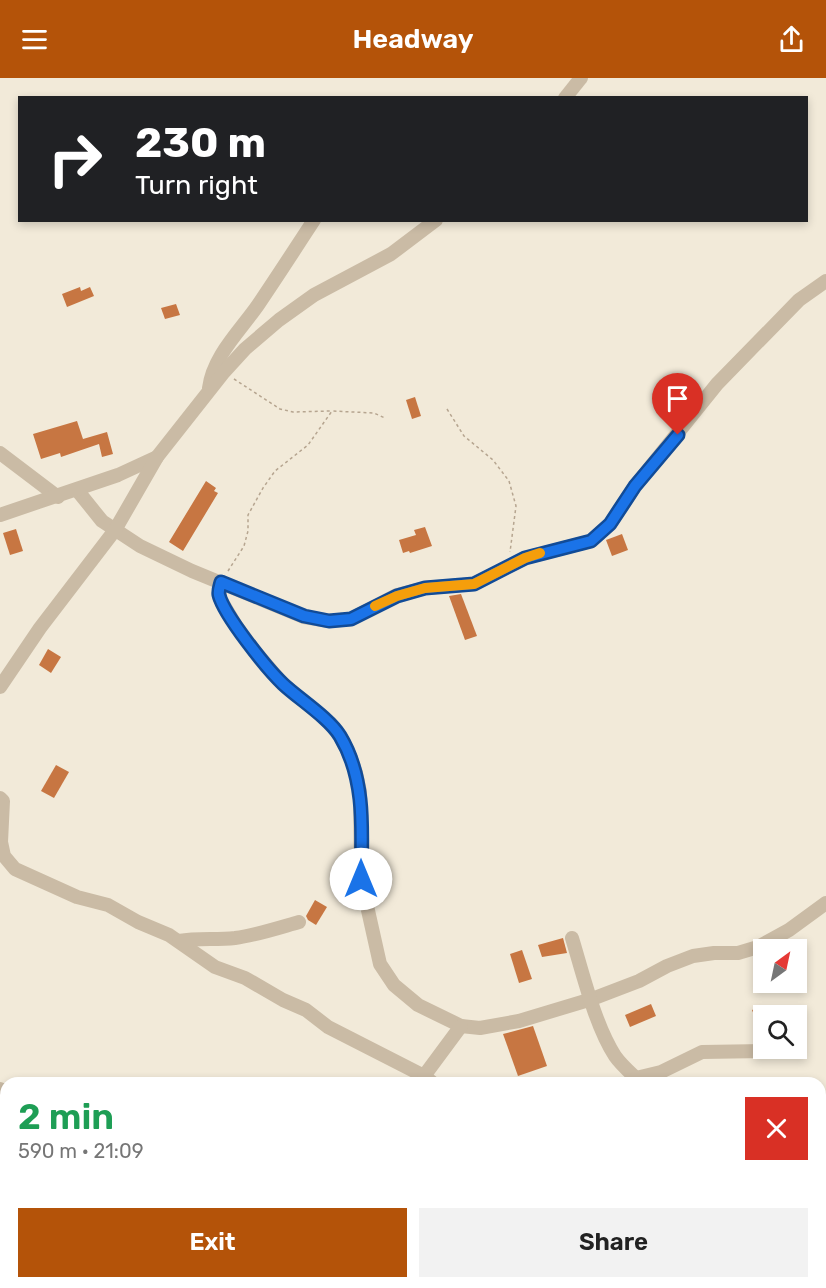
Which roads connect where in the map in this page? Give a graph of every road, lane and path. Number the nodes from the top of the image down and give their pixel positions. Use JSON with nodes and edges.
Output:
{"nodes":[{"id":1,"x":581,"y":78,"type":"edge"},
{"id":2,"x":567,"y":96,"type":"edge"},
{"id":3,"x":313,"y":222,"type":"edge"},
{"id":4,"x":433,"y":222,"type":"edge"},
{"id":5,"x":826,"y":281,"type":"edge"},
{"id":6,"x":224,"y":372,"type":"junction"},
{"id":7,"x":208,"y":392,"type":"junction"},
{"id":8,"x":447,"y":409,"type":"dead end"},
{"id":9,"x":332,"y":411,"type":"junction"},
{"id":10,"x":384,"y":418,"type":"dead end"},
{"id":11,"x":0,"y":453,"type":"edge"},
{"id":12,"x":158,"y":457,"type":"junction"},
{"id":13,"x":77,"y":490,"type":"junction"},
{"id":14,"x":58,"y":497,"type":"junction"},
{"id":15,"x":0,"y":515,"type":"edge"},
{"id":16,"x":115,"y":530,"type":"junction"},
{"id":17,"x":512,"y":564,"type":"junction"},
{"id":18,"x":221,"y":582,"type":"junction"},
{"id":19,"x":0,"y":687,"type":"edge"},
{"id":20,"x":0,"y":798,"type":"edge"},
{"id":21,"x":826,"y":903,"type":"edge"},
{"id":22,"x":299,"y":922,"type":"dead end"},
{"id":23,"x":572,"y":938,"type":"dead end"},
{"id":24,"x":179,"y":942,"type":"junction"},
{"id":25,"x":592,"y":999,"type":"junction"},
{"id":26,"x":461,"y":1026,"type":"junction"},
{"id":27,"x":753,"y":1051,"type":"edge"},
{"id":28,"x":425,"y":1077,"type":"edge"},
{"id":29,"x":430,"y":1077,"type":"edge"},
{"id":30,"x":635,"y":1077,"type":"edge"},
{"id":31,"x":647,"y":1077,"type":"edge"}],
"edges":[{"from":1,"to":2,"type":"street"},
{"from":3,"to":7,"type":"street"},
{"from":4,"to":6,"type":"street"},
{"from":5,"to":17,"type":"street"},
{"from":6,"to":7,"type":"street"},
{"from":6,"to":9,"type":"path"},
{"from":7,"to":12,"type":"street"},
{"from":8,"to":17,"type":"path"},
{"from":9,"to":10,"type":"path"},
{"from":9,"to":18,"type":"path"},
{"from":11,"to":14,"type":"street"},
{"from":12,"to":13,"type":"street"},
{"from":12,"to":16,"type":"street"},
{"from":13,"to":14,"type":"street"},
{"from":13,"to":16,"type":"street"},
{"from":14,"to":15,"type":"street"},
{"from":16,"to":18,"type":"street"},
{"from":16,"to":19,"type":"street"},
{"from":17,"to":18,"type":"street"},
{"from":18,"to":26,"type":"street"},
{"from":20,"to":24,"type":"street"},
{"from":21,"to":25,"type":"street"},
{"from":22,"to":24,"type":"street"},
{"from":23,"to":25,"type":"street"},
{"from":24,"to":28,"type":"street"},
{"from":25,"to":26,"type":"street"},
{"from":25,"to":30,"type":"street"},
{"from":26,"to":29,"type":"street"},
{"from":27,"to":31,"type":"street"}]}
